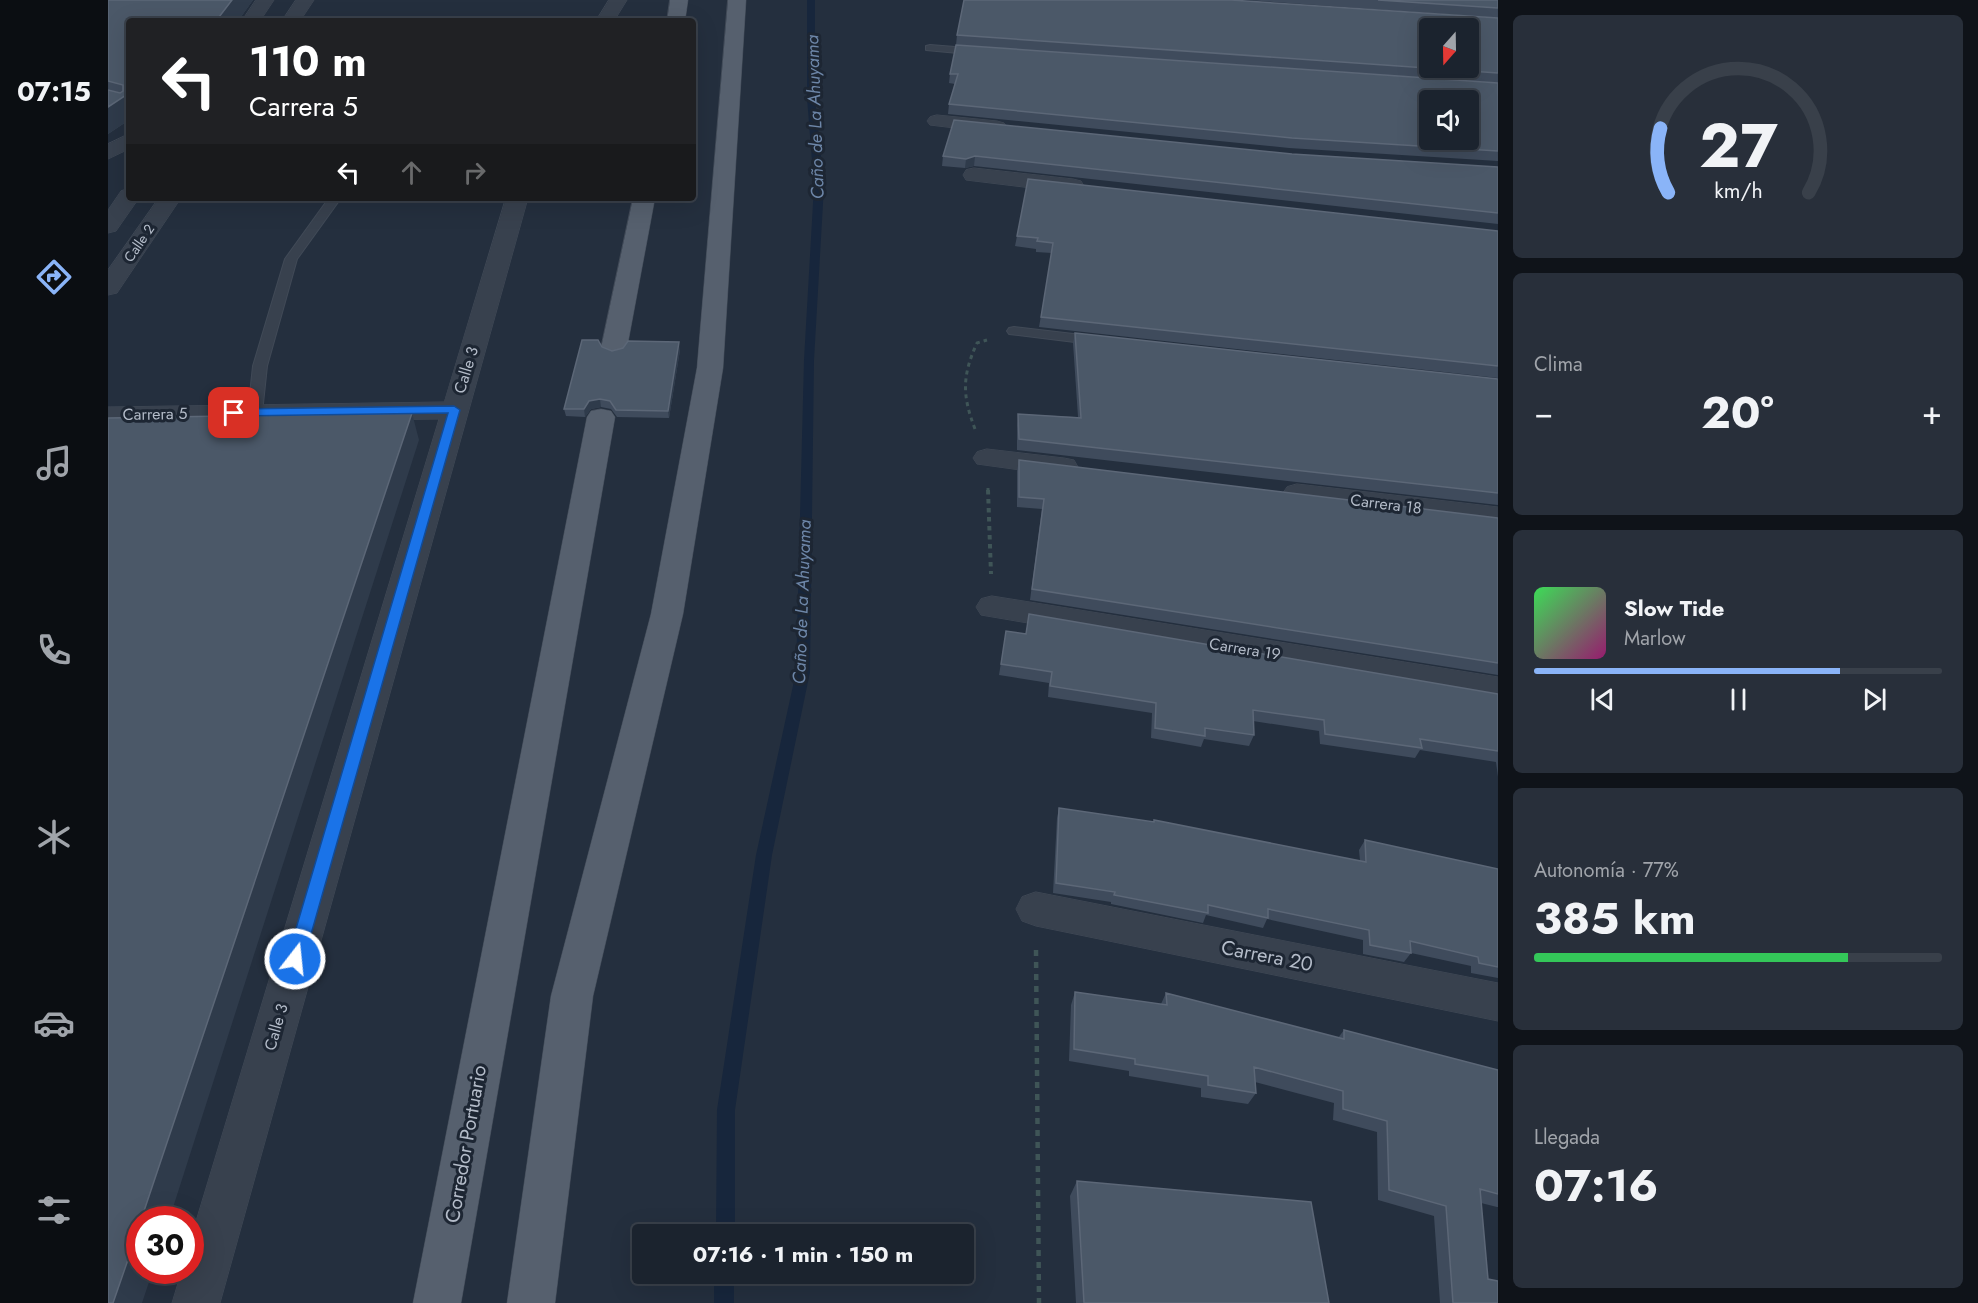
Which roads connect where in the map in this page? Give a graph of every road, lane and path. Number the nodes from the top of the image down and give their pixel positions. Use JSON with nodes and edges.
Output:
{"nodes":[{"id":1,"x":265,"y":0,"type":"edge"},
{"id":2,"x":305,"y":0,"type":"edge"},
{"id":3,"x":618,"y":0,"type":"edge"},
{"id":4,"x":679,"y":0,"type":"edge"},
{"id":5,"x":736,"y":0,"type":"edge"},
{"id":6,"x":253,"y":18,"type":"edge"},
{"id":7,"x":293,"y":18,"type":"edge"},
{"id":8,"x":607,"y":18,"type":"edge"},
{"id":9,"x":676,"y":18,"type":"edge"},
{"id":10,"x":930,"y":48,"type":"dead end"},
{"id":11,"x":990,"y":52,"type":"edge"},
{"id":12,"x":937,"y":121,"type":"dead end"},
{"id":13,"x":1019,"y":129,"type":"edge"},
{"id":14,"x":126,"y":142,"type":"edge"},
{"id":15,"x":108,"y":153,"type":"edge"},
{"id":16,"x":974,"y":175,"type":"dead end"},
{"id":17,"x":1092,"y":188,"type":"edge"},
{"id":18,"x":126,"y":200,"type":"edge"},
{"id":19,"x":168,"y":201,"type":"edge"},
{"id":20,"x":332,"y":201,"type":"edge"},
{"id":21,"x":516,"y":201,"type":"edge"},
{"id":22,"x":643,"y":201,"type":"edge"},
{"id":23,"x":108,"y":226,"type":"edge"},
{"id":24,"x":108,"y":288,"type":"edge"},
{"id":25,"x":1014,"y":331,"type":"dead end"},
{"id":26,"x":1108,"y":342,"type":"edge"},
{"id":27,"x":614,"y":348,"type":"edge"},
{"id":28,"x":454,"y":410,"type":"junction"},
{"id":29,"x":255,"y":413,"type":"junction"},
{"id":30,"x":108,"y":415,"type":"edge"},
{"id":31,"x":601,"y":417,"type":"dead end"},
{"id":32,"x":987,"y":458,"type":"dead end"},
{"id":33,"x":1094,"y":471,"type":"edge"},
{"id":34,"x":1272,"y":491,"type":"edge"},
{"id":35,"x":1498,"y":517,"type":"edge"},
{"id":36,"x":992,"y":607,"type":"dead end"},
{"id":37,"x":1498,"y":690,"type":"edge"},
{"id":38,"x":1036,"y":909,"type":"joint"},
{"id":39,"x":1498,"y":1002,"type":"edge"},
{"id":40,"x":196,"y":1303,"type":"edge"},
{"id":41,"x":437,"y":1303,"type":"edge"},
{"id":42,"x":531,"y":1303,"type":"edge"},
{"id":43,"x":1039,"y":1303,"type":"edge"}],
"edges":[{"from":1,"to":6,"type":"street"},
{"from":2,"to":7,"type":"street"},
{"from":3,"to":8,"type":"street"},
{"from":4,"to":9,"type":"main road"},
{"from":5,"to":42,"type":"main road"},
{"from":10,"to":11,"type":"lane"},
{"from":12,"to":13,"type":"street"},
{"from":14,"to":15,"type":"street"},
{"from":16,"to":17,"type":"street"},
{"from":18,"to":23,"type":"street"},
{"from":19,"to":24,"type":"street","name":"Calle 2"},
{"from":20,"to":29,"type":"lane"},
{"from":21,"to":28,"type":"street","name":"Calle 3"},
{"from":22,"to":27,"type":"main road"},
{"from":25,"to":26,"type":"lane"},
{"from":28,"to":29,"type":"street","name":"Carrera 5"},
{"from":28,"to":40,"type":"street","name":"Calle 3"},
{"from":29,"to":30,"type":"street","name":"Carrera 5"},
{"from":31,"to":41,"type":"main road","name":"Corredor Portuario"},
{"from":32,"to":33,"type":"street"},
{"from":34,"to":35,"type":"street","name":"Carrera 18"},
{"from":36,"to":37,"type":"street","name":"Carrera 19"},
{"from":38,"to":39,"type":"street","name":"Carrera 20"},
{"from":38,"to":43,"type":"path"}]}
